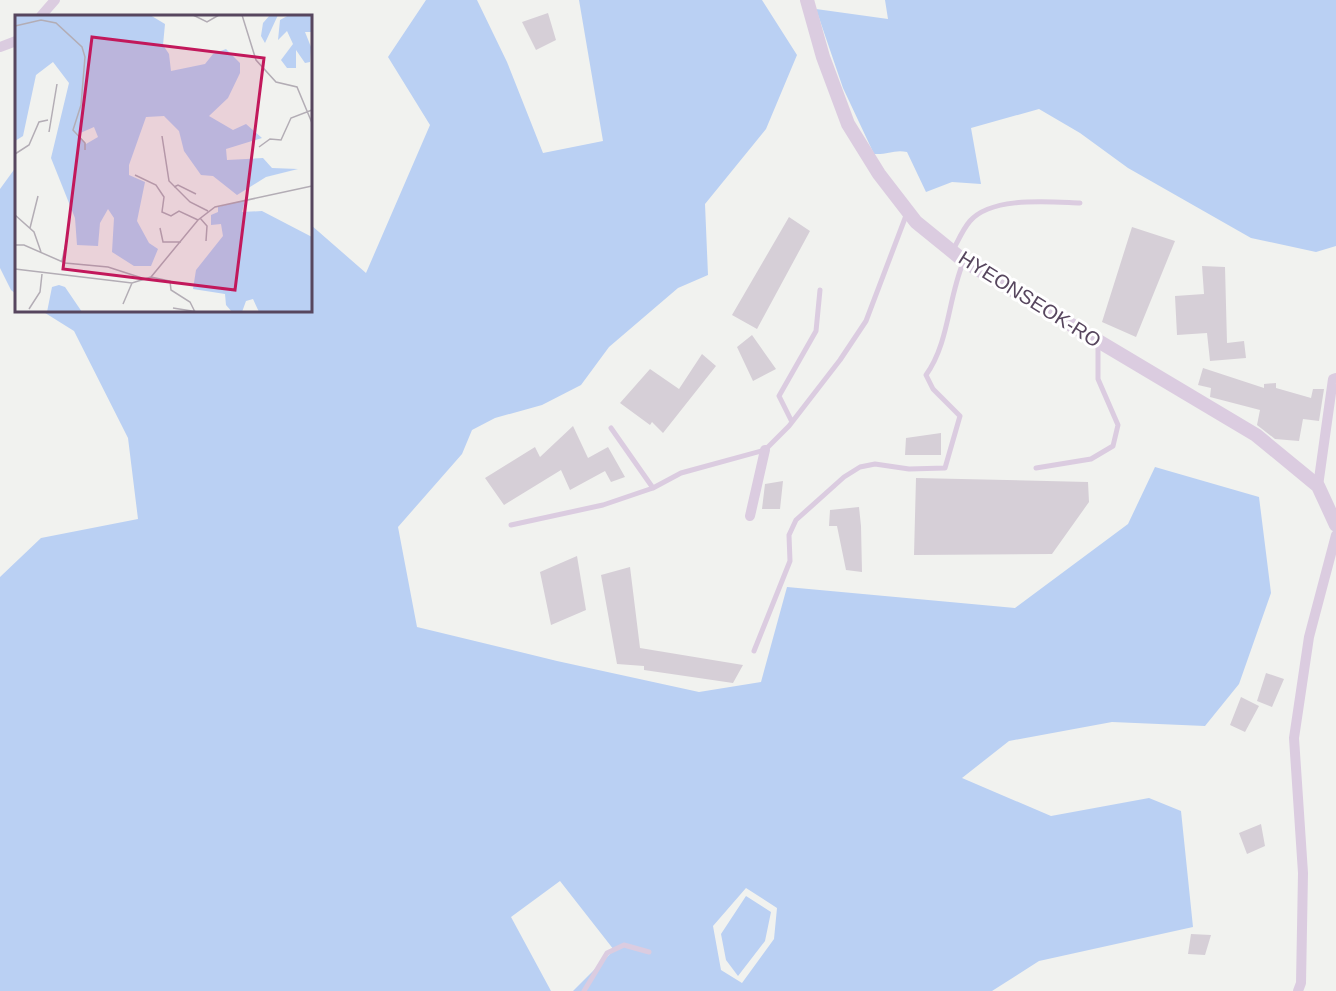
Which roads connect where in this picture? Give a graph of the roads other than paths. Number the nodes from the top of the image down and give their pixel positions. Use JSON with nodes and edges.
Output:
{"nodes":[{"id":1,"x":55,"y":0,"type":"edge"},
{"id":2,"x":807,"y":0,"type":"edge"},
{"id":3,"x":42,"y":15,"type":"edge"},
{"id":4,"x":15,"y":41,"type":"edge"},
{"id":5,"x":0,"y":48,"type":"edge"},
{"id":6,"x":1080,"y":203,"type":"dead end"},
{"id":7,"x":907,"y":211,"type":"junction"},
{"id":8,"x":952,"y":251,"type":"junction"},
{"id":9,"x":964,"y":261,"type":"junction"},
{"id":10,"x":820,"y":290,"type":"dead end"},
{"id":11,"x":1098,"y":341,"type":"junction"},
{"id":12,"x":1336,"y":378,"type":"edge"},
{"id":13,"x":792,"y":422,"type":"junction"},
{"id":14,"x":612,"y":428,"type":"dead end"},
{"id":15,"x":765,"y":450,"type":"junction"},
{"id":16,"x":1036,"y":468,"type":"dead end"},
{"id":17,"x":1318,"y":486,"type":"junction"},
{"id":18,"x":653,"y":488,"type":"junction"},
{"id":19,"x":750,"y":516,"type":"dead end"},
{"id":20,"x":512,"y":525,"type":"dead end"},
{"id":21,"x":1336,"y":525,"type":"edge"},
{"id":22,"x":1336,"y":535,"type":"edge"},
{"id":23,"x":754,"y":651,"type":"dead end"},
{"id":24,"x":649,"y":952,"type":"dead end"},
{"id":25,"x":584,"y":991,"type":"edge"},
{"id":26,"x":1298,"y":991,"type":"edge"}],
"edges":[{"from":1,"to":3,"type":"street"},
{"from":2,"to":7,"type":"street","name":"HYEONSEOK-RO"},
{"from":4,"to":5,"type":"street"},
{"from":6,"to":8,"type":"lane"},
{"from":7,"to":8,"type":"street","name":"HYEONSEOK-RO"},
{"from":7,"to":13,"type":"lane"},
{"from":8,"to":9,"type":"street","name":"HYEONSEOK-RO"},
{"from":9,"to":11,"type":"street","name":"HYEONSEOK-RO"},
{"from":9,"to":23,"type":"lane"},
{"from":10,"to":13,"type":"lane"},
{"from":11,"to":16,"type":"lane"},
{"from":11,"to":17,"type":"street","name":"HYEONSEOK-RO"},
{"from":12,"to":17,"type":"street"},
{"from":13,"to":15,"type":"lane"},
{"from":14,"to":18,"type":"lane"},
{"from":15,"to":18,"type":"lane"},
{"from":15,"to":19,"type":"street"},
{"from":17,"to":21,"type":"street","name":"HYEONSEOK-RO"},
{"from":18,"to":20,"type":"lane"},
{"from":22,"to":26,"type":"street"},
{"from":24,"to":25,"type":"lane"}]}
